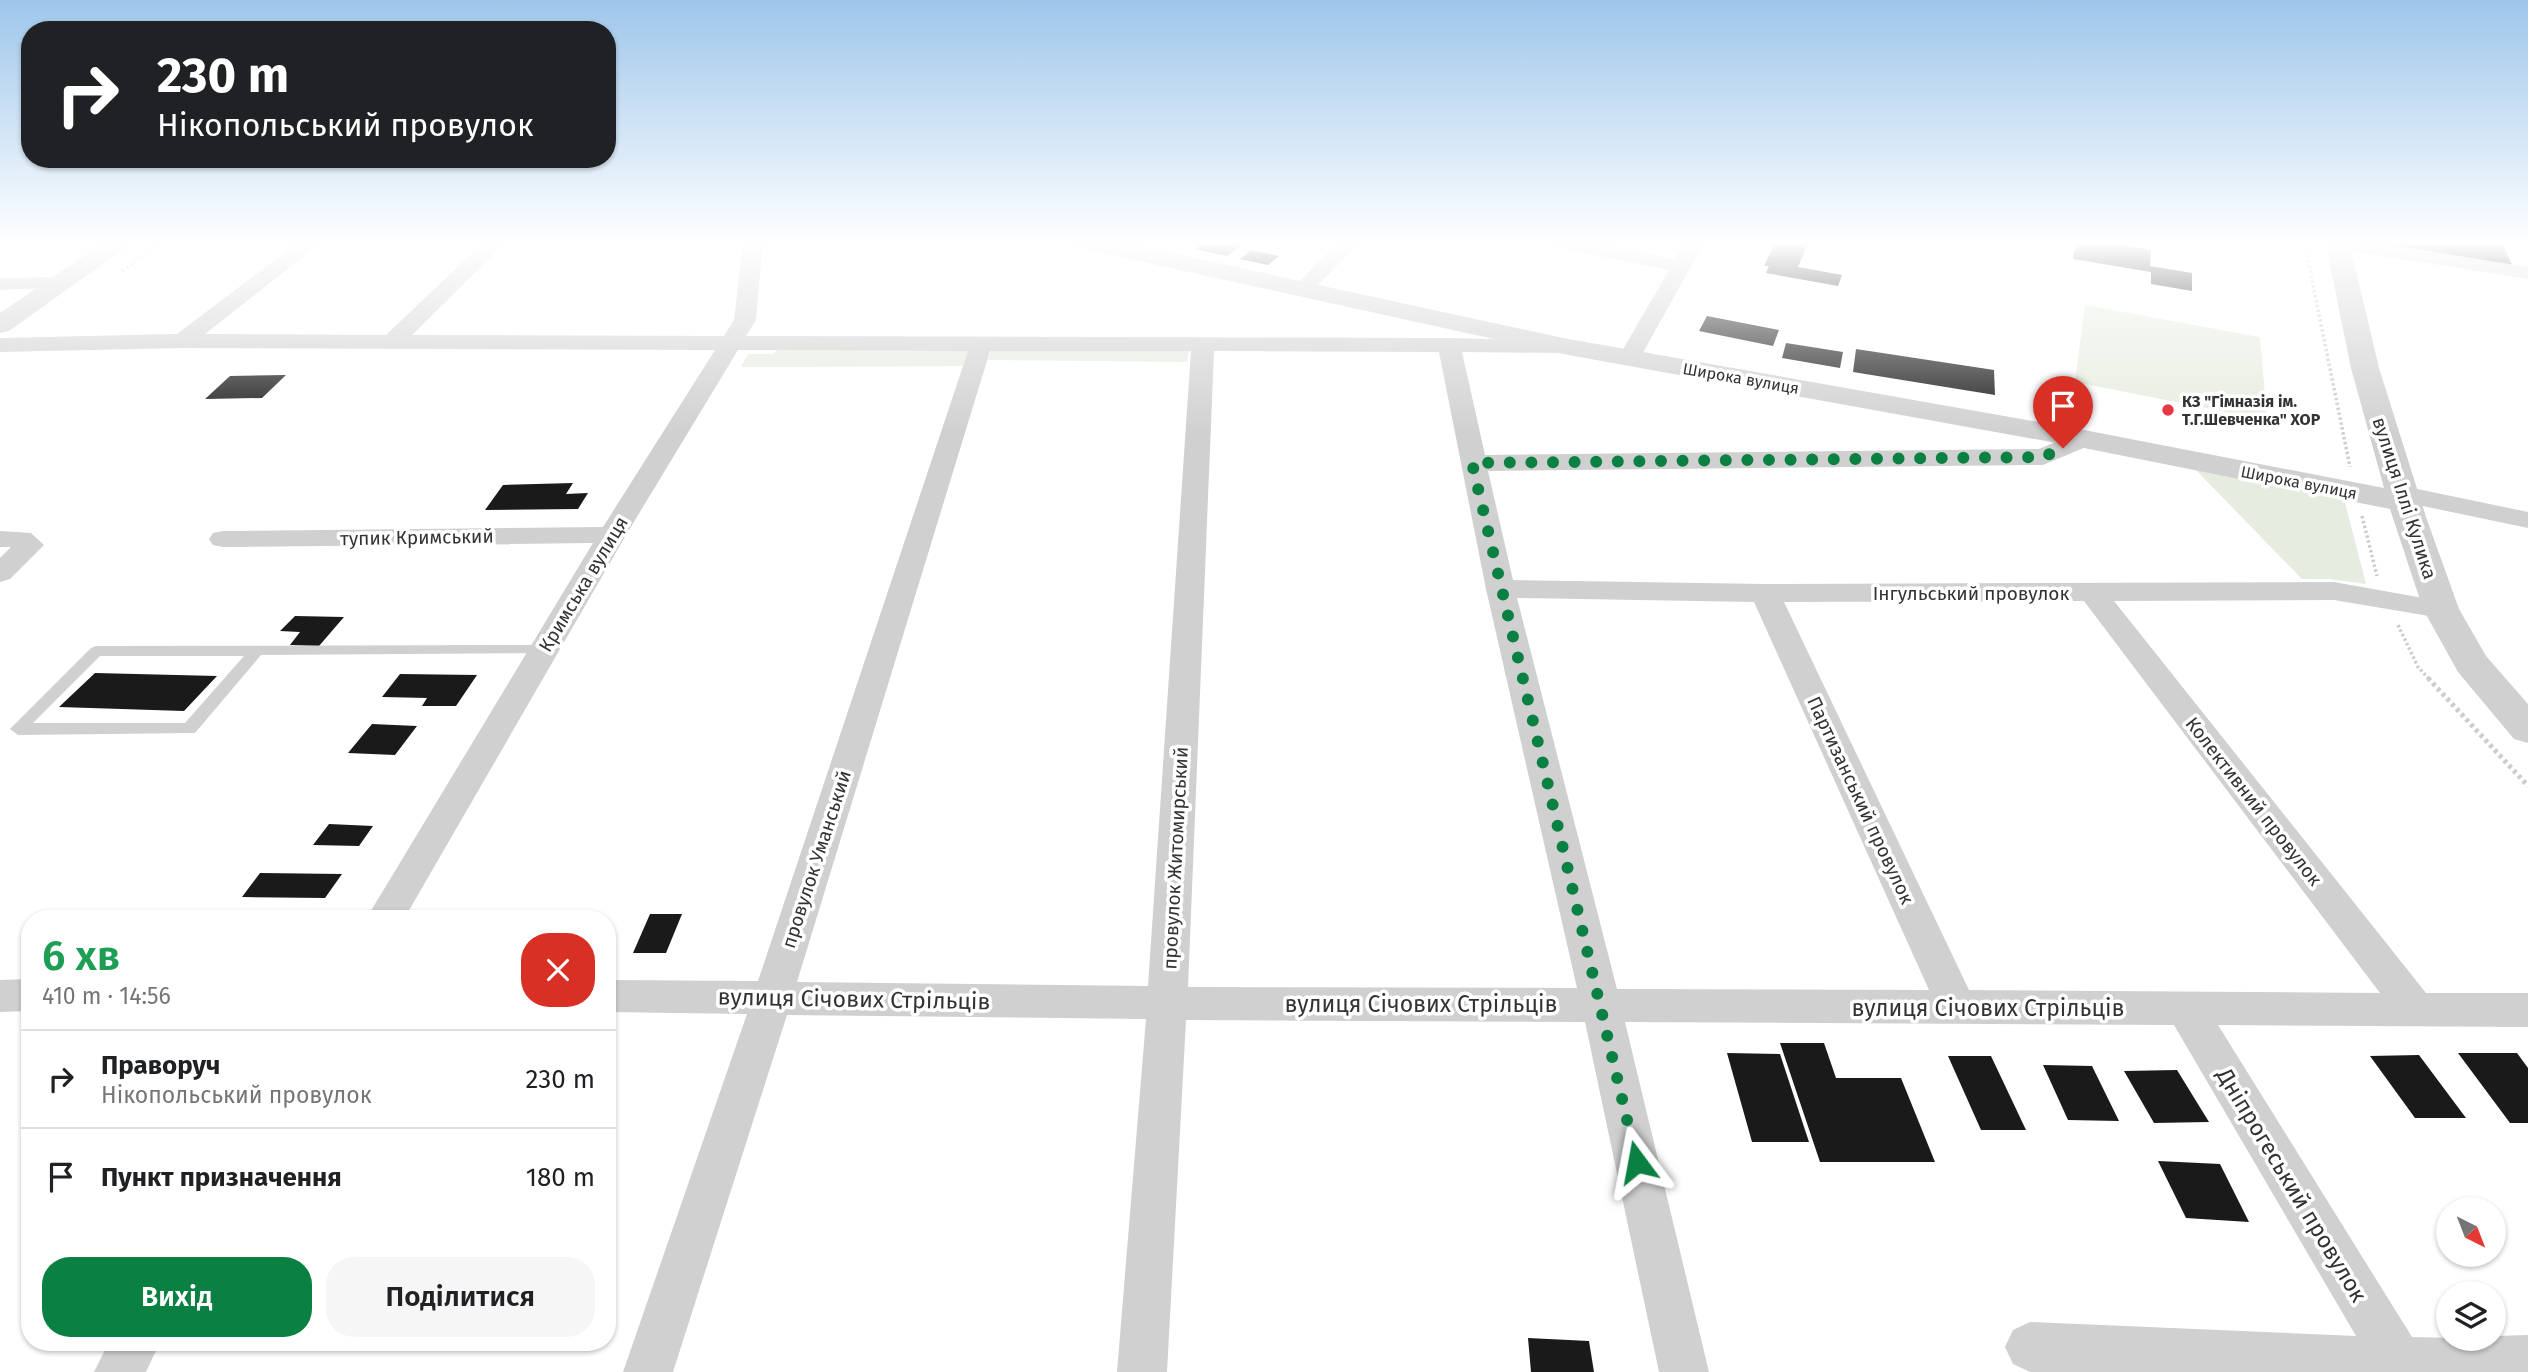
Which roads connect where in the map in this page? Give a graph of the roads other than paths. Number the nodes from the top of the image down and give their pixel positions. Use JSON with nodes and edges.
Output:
{"nodes":[{"id":1,"x":29,"y":305,"type":"edge"},
{"id":2,"x":230,"y":305,"type":"edge"},
{"id":3,"x":431,"y":305,"type":"edge"},
{"id":4,"x":747,"y":305,"type":"edge"},
{"id":5,"x":1376,"y":305,"type":"edge"},
{"id":6,"x":1659,"y":305,"type":"edge"},
{"id":7,"x":2351,"y":305,"type":"edge"},
{"id":8,"x":0,"y":325,"type":"edge"},
{"id":9,"x":182,"y":341,"type":"junction"},
{"id":10,"x":393,"y":342,"type":"junction"},
{"id":11,"x":730,"y":342,"type":"junction"},
{"id":12,"x":0,"y":345,"type":"edge"},
{"id":13,"x":981,"y":345,"type":"junction"},
{"id":14,"x":1203,"y":345,"type":"junction"},
{"id":15,"x":1449,"y":345,"type":"junction"},
{"id":16,"x":1563,"y":346,"type":"junction"},
{"id":17,"x":1629,"y":358,"type":"junction"},
{"id":18,"x":2084,"y":439,"type":"junction"},
{"id":19,"x":1472,"y":463,"type":"junction"},
{"id":20,"x":2404,"y":498,"type":"junction"},
{"id":21,"x":2528,"y":520,"type":"edge"},
{"id":22,"x":612,"y":535,"type":"junction"},
{"id":23,"x":223,"y":538,"type":"dead end"},
{"id":24,"x":0,"y":539,"type":"edge"},
{"id":25,"x":0,"y":573,"type":"edge"},
{"id":26,"x":1500,"y":589,"type":"junction"},
{"id":27,"x":1765,"y":593,"type":"junction"},
{"id":28,"x":2092,"y":593,"type":"junction"},
{"id":29,"x":2441,"y":609,"type":"junction"},
{"id":30,"x":544,"y":650,"type":"junction"},
{"id":31,"x":256,"y":652,"type":"junction"},
{"id":32,"x":2528,"y":729,"type":"edge"},
{"id":33,"x":390,"y":910,"type":"edge"},
{"id":34,"x":21,"y":995,"type":"edge"},
{"id":35,"x":0,"y":996,"type":"edge"},
{"id":36,"x":616,"y":996,"type":"edge"},
{"id":37,"x":772,"y":998,"type":"junction"},
{"id":38,"x":1167,"y":1003,"type":"junction"},
{"id":39,"x":1601,"y":1005,"type":"junction"},
{"id":40,"x":1957,"y":1007,"type":"junction"},
{"id":41,"x":2415,"y":1008,"type":"junction"},
{"id":42,"x":2186,"y":1009,"type":"junction"},
{"id":43,"x":2528,"y":1010,"type":"edge"},
{"id":44,"x":2030,"y":1347,"type":"dead end"},
{"id":45,"x":131,"y":1351,"type":"edge"},
{"id":46,"x":2528,"y":1360,"type":"edge"},
{"id":47,"x":2402,"y":1367,"type":"edge"},
{"id":48,"x":119,"y":1372,"type":"edge"},
{"id":49,"x":648,"y":1372,"type":"edge"},
{"id":50,"x":1142,"y":1372,"type":"edge"},
{"id":51,"x":1684,"y":1372,"type":"edge"}],
"edges":[{"from":1,"to":8,"type":"street"},
{"from":2,"to":9,"type":"street"},
{"from":3,"to":10,"type":"street"},
{"from":4,"to":11,"type":"street","name":"Кримська вулиця"},
{"from":5,"to":16,"type":"street","name":"Широка вулиця"},
{"from":6,"to":17,"type":"street"},
{"from":7,"to":20,"type":"street","name":"вулиця Іллі Кулика"},
{"from":9,"to":10,"type":"street"},
{"from":9,"to":12,"type":"street"},
{"from":10,"to":11,"type":"street"},
{"from":11,"to":13,"type":"street"},
{"from":11,"to":22,"type":"street","name":"Кримська вулиця"},
{"from":13,"to":14,"type":"street"},
{"from":13,"to":37,"type":"street","name":"провулок Уманський"},
{"from":14,"to":15,"type":"street"},
{"from":14,"to":38,"type":"street","name":"провулок Житомирський"},
{"from":15,"to":16,"type":"street"},
{"from":15,"to":19,"type":"street"},
{"from":16,"to":17,"type":"street","name":"Широка вулиця"},
{"from":17,"to":18,"type":"street","name":"Широка вулиця"},
{"from":18,"to":19,"type":"street"},
{"from":18,"to":20,"type":"street","name":"Широка вулиця"},
{"from":19,"to":26,"type":"street"},
{"from":20,"to":21,"type":"street","name":"Широка вулиця"},
{"from":20,"to":29,"type":"street","name":"вулиця Іллі Кулика"},
{"from":22,"to":23,"type":"street","name":"тупик Кримський"},
{"from":22,"to":30,"type":"street","name":"Кримська вулиця"},
{"from":24,"to":25,"type":"street"},
{"from":26,"to":27,"type":"street","name":"Інгульський провулок"},
{"from":26,"to":39,"type":"street"},
{"from":27,"to":28,"type":"street","name":"Інгульський провулок"},
{"from":27,"to":40,"type":"street","name":"Партизанський провулок"},
{"from":28,"to":29,"type":"street","name":"Інгульський провулок"},
{"from":28,"to":41,"type":"street","name":"Колективний провулок"},
{"from":29,"to":32,"type":"street","name":"вулиця Іллі Кулика"},
{"from":30,"to":31,"type":"lane"},
{"from":30,"to":33,"type":"street","name":"Кримська вулиця"},
{"from":31,"to":31,"type":"lane"},
{"from":34,"to":35,"type":"street"},
{"from":36,"to":37,"type":"street","name":"вулиця Січових Стрільців"},
{"from":37,"to":38,"type":"street","name":"вулиця Січових Стрільців"},
{"from":37,"to":49,"type":"street","name":"провулок Уманський"},
{"from":38,"to":39,"type":"street","name":"вулиця Січових Стрільців"},
{"from":38,"to":50,"type":"street","name":"провулок Житомирський"},
{"from":39,"to":40,"type":"street","name":"вулиця Січових Стрільців"},
{"from":39,"to":51,"type":"street"},
{"from":40,"to":42,"type":"street","name":"вулиця Січових Стрільців"},
{"from":41,"to":42,"type":"street","name":"вулиця Січових Стрільців"},
{"from":41,"to":43,"type":"street","name":"вулиця Січових Стрільців"},
{"from":42,"to":47,"type":"street","name":"Дніпрогеський провулок"},
{"from":44,"to":47,"type":"street"},
{"from":45,"to":48,"type":"street"},
{"from":46,"to":47,"type":"street"}]}
